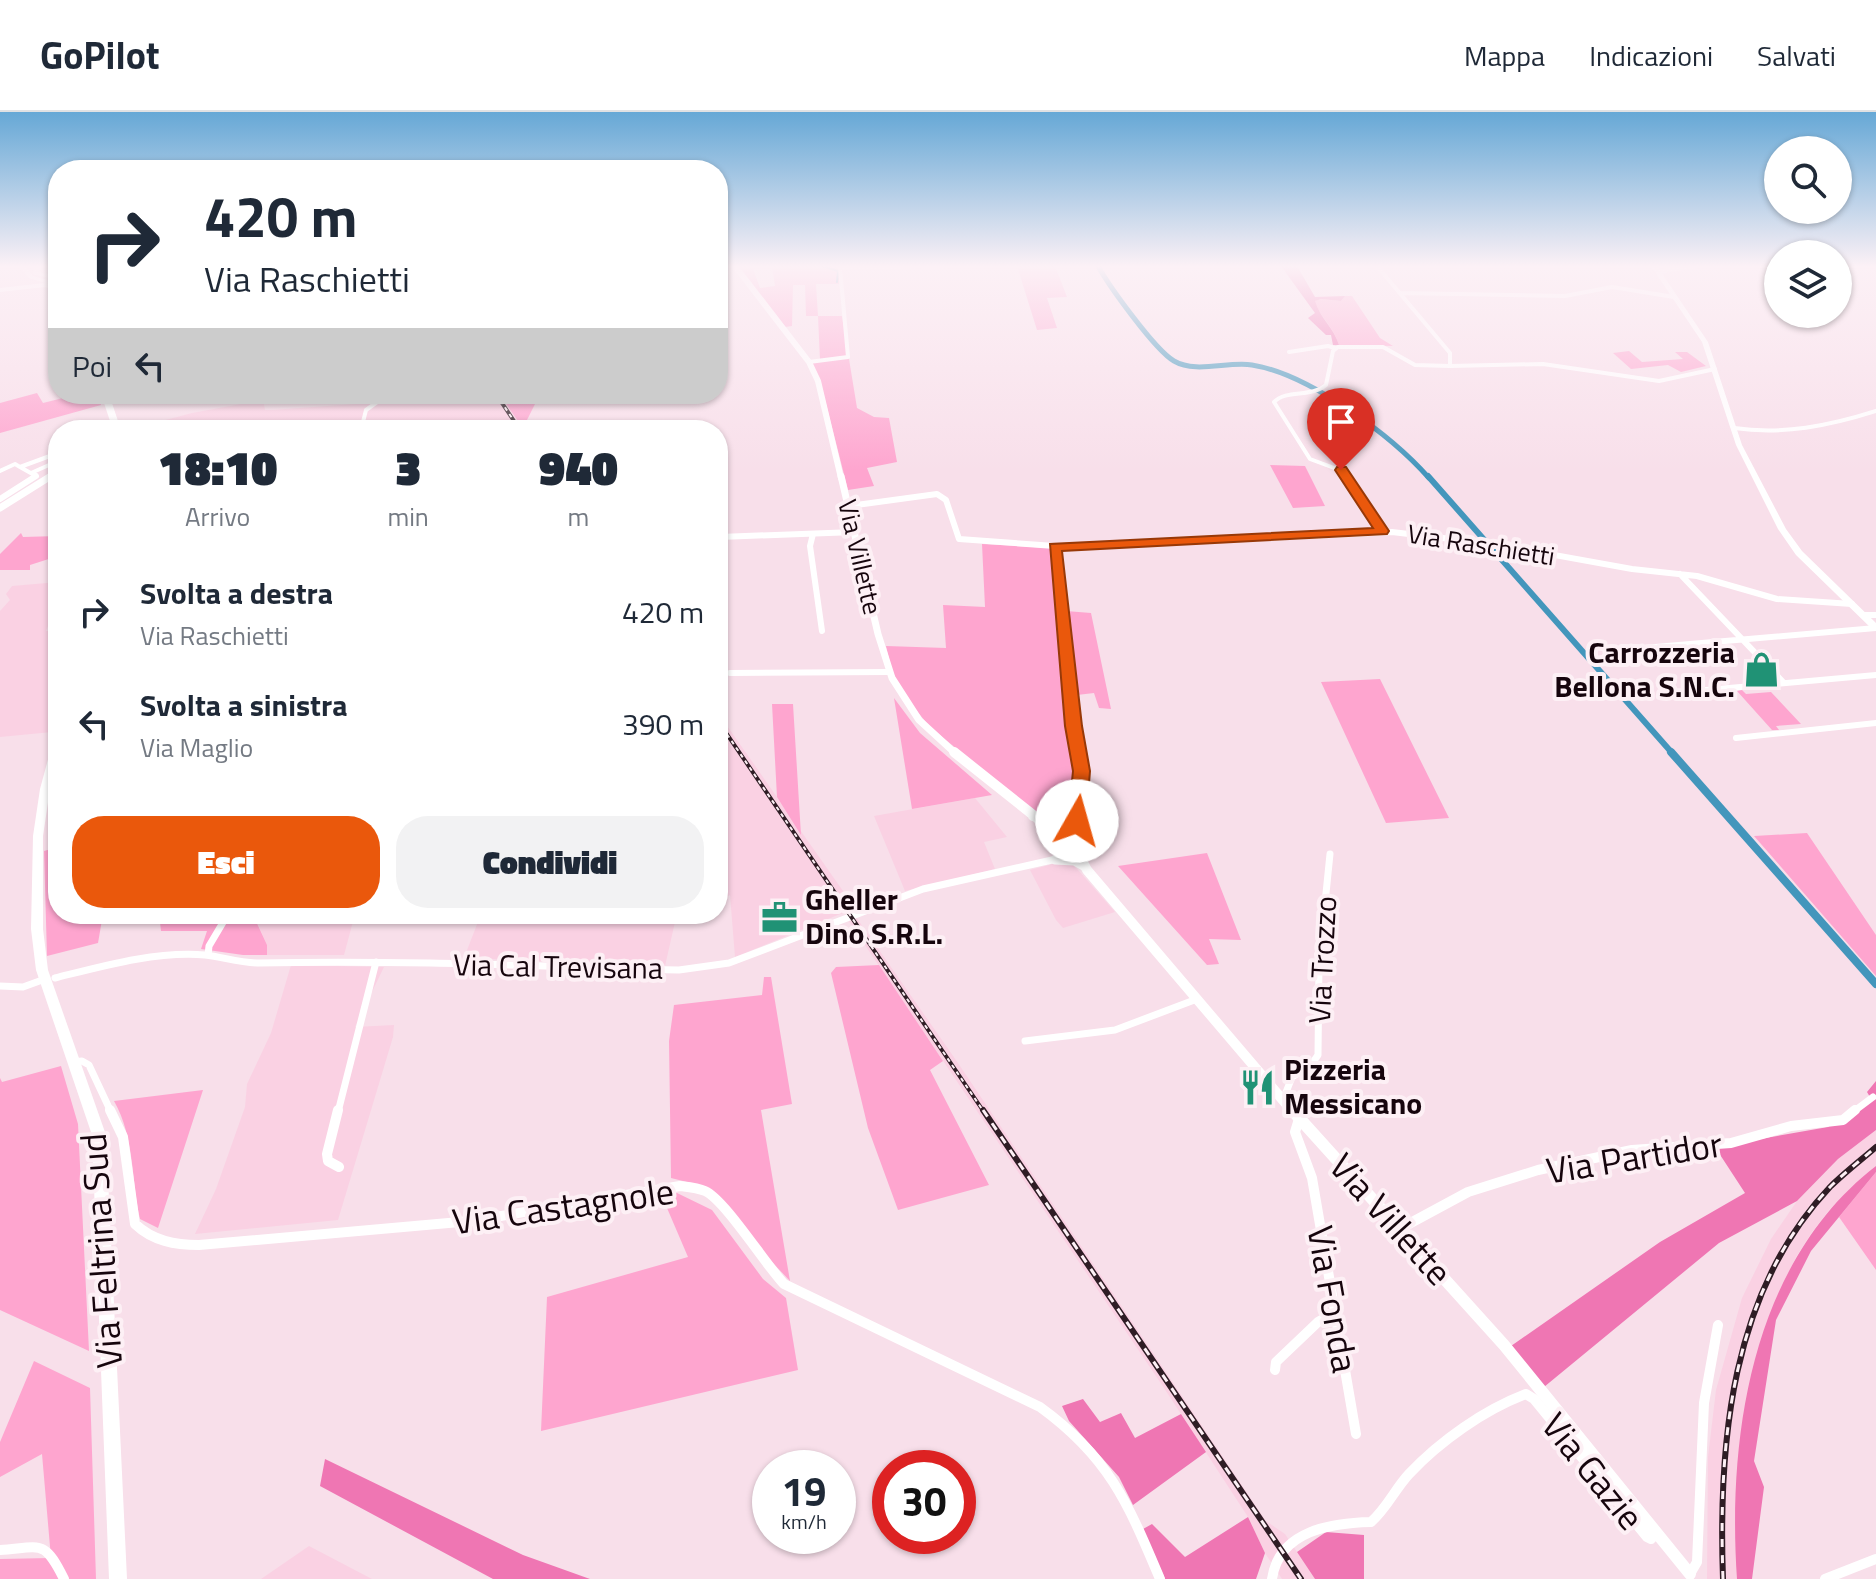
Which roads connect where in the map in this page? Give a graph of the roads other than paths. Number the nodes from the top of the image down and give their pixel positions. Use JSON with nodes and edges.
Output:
{"nodes":[{"id":1,"x":788,"y":334,"type":"edge"},
{"id":2,"x":846,"y":334,"type":"edge"},
{"id":3,"x":1435,"y":334,"type":"edge"},
{"id":4,"x":1701,"y":334,"type":"edge"},
{"id":5,"x":1335,"y":348,"type":"junction"},
{"id":6,"x":1289,"y":352,"type":"dead end"},
{"id":7,"x":809,"y":362,"type":"junction"},
{"id":8,"x":1450,"y":366,"type":"junction"},
{"id":9,"x":1715,"y":369,"type":"junction"},
{"id":10,"x":375,"y":404,"type":"edge"},
{"id":11,"x":1876,"y":411,"type":"edge"},
{"id":12,"x":364,"y":420,"type":"edge"},
{"id":13,"x":1734,"y":428,"type":"junction"},
{"id":14,"x":48,"y":457,"type":"edge"},
{"id":15,"x":48,"y":466,"type":"edge"},
{"id":16,"x":20,"y":467,"type":"junction"},
{"id":17,"x":0,"y":471,"type":"edge"},
{"id":18,"x":34,"y":471,"type":"junction"},
{"id":19,"x":48,"y":478,"type":"edge"},
{"id":20,"x":0,"y":499,"type":"edge"},
{"id":21,"x":849,"y":506,"type":"junction"},
{"id":22,"x":0,"y":508,"type":"edge"},
{"id":23,"x":1382,"y":531,"type":"junction"},
{"id":24,"x":855,"y":532,"type":"junction"},
{"id":25,"x":813,"y":534,"type":"junction"},
{"id":26,"x":728,"y":537,"type":"edge"},
{"id":27,"x":1055,"y":547,"type":"junction"},
{"id":28,"x":1680,"y":574,"type":"junction"},
{"id":29,"x":1852,"y":604,"type":"junction"},
{"id":30,"x":1863,"y":615,"type":"junction"},
{"id":31,"x":1876,"y":615,"type":"edge"},
{"id":32,"x":1876,"y":628,"type":"edge"},
{"id":33,"x":822,"y":631,"type":"dead end"},
{"id":34,"x":1742,"y":639,"type":"junction"},
{"id":35,"x":1609,"y":651,"type":"dead end"},
{"id":36,"x":889,"y":672,"type":"junction"},
{"id":37,"x":730,"y":673,"type":"dead end"},
{"id":38,"x":1876,"y":675,"type":"edge"},
{"id":39,"x":1784,"y":683,"type":"junction"},
{"id":40,"x":1695,"y":691,"type":"dead end"},
{"id":41,"x":1876,"y":723,"type":"edge"},
{"id":42,"x":1736,"y":738,"type":"dead end"},
{"id":43,"x":48,"y":778,"type":"edge"},
{"id":44,"x":1077,"y":805,"type":"junction"},
{"id":45,"x":1033,"y":816,"type":"junction"},
{"id":46,"x":1061,"y":821,"type":"junction"},
{"id":47,"x":1079,"y":832,"type":"junction"},
{"id":48,"x":1053,"y":835,"type":"junction"},
{"id":49,"x":1069,"y":843,"type":"junction"},
{"id":50,"x":1330,"y":854,"type":"dead end"},
{"id":51,"x":1050,"y":861,"type":"junction"},
{"id":52,"x":1086,"y":869,"type":"junction"},
{"id":53,"x":222,"y":924,"type":"edge"},
{"id":54,"x":208,"y":955,"type":"junction"},
{"id":55,"x":376,"y":962,"type":"junction"},
{"id":56,"x":50,"y":978,"type":"junction"},
{"id":57,"x":0,"y":986,"type":"edge"},
{"id":58,"x":1197,"y":999,"type":"junction"},
{"id":59,"x":1025,"y":1041,"type":"dead end"},
{"id":60,"x":73,"y":1062,"type":"junction"},
{"id":61,"x":1873,"y":1097,"type":"dead end"},
{"id":62,"x":1283,"y":1100,"type":"junction"},
{"id":63,"x":1299,"y":1119,"type":"junction"},
{"id":64,"x":339,"y":1167,"type":"dead end"},
{"id":65,"x":1397,"y":1224,"type":"junction"},
{"id":66,"x":1335,"y":1312,"type":"junction"},
{"id":67,"x":1718,"y":1325,"type":"dead end"},
{"id":68,"x":1275,"y":1370,"type":"dead end"},
{"id":69,"x":1356,"y":1434,"type":"dead end"},
{"id":70,"x":1656,"y":1533,"type":"junction"},
{"id":71,"x":0,"y":1550,"type":"edge"},
{"id":72,"x":1876,"y":1559,"type":"edge"},
{"id":73,"x":1690,"y":1574,"type":"joint"},
{"id":74,"x":64,"y":1579,"type":"edge"},
{"id":75,"x":118,"y":1579,"type":"edge"},
{"id":76,"x":1160,"y":1579,"type":"edge"},
{"id":77,"x":1272,"y":1579,"type":"edge"},
{"id":78,"x":1825,"y":1579,"type":"edge"}],
"edges":[{"from":1,"to":7,"type":"street","name":"Via Villette"},
{"from":2,"to":7,"type":"street"},
{"from":3,"to":8,"type":"street"},
{"from":4,"to":9,"type":"main road"},
{"from":5,"to":6,"type":"street"},
{"from":5,"to":8,"type":"street"},
{"from":5,"to":23,"type":"street"},
{"from":7,"to":21,"type":"street","name":"Via Villette"},
{"from":8,"to":9,"type":"street"},
{"from":9,"to":13,"type":"main road"},
{"from":10,"to":12,"type":"street"},
{"from":11,"to":13,"type":"street"},
{"from":13,"to":29,"type":"main road"},
{"from":14,"to":16,"type":"street"},
{"from":15,"to":18,"type":"street"},
{"from":16,"to":17,"type":"street"},
{"from":16,"to":18,"type":"street"},
{"from":18,"to":20,"type":"street"},
{"from":19,"to":22,"type":"street"},
{"from":21,"to":24,"type":"street","name":"Via Villette"},
{"from":21,"to":27,"type":"street","name":"Via Raschietti"},
{"from":23,"to":27,"type":"street","name":"Via Raschietti"},
{"from":23,"to":28,"type":"street","name":"Via Raschietti"},
{"from":24,"to":25,"type":"street"},
{"from":24,"to":36,"type":"street","name":"Via Villette"},
{"from":25,"to":26,"type":"street"},
{"from":25,"to":33,"type":"street"},
{"from":27,"to":44,"type":"street"},
{"from":28,"to":29,"type":"street","name":"Via Raschietti"},
{"from":28,"to":34,"type":"street"},
{"from":29,"to":30,"type":"main road"},
{"from":30,"to":31,"type":"street"},
{"from":30,"to":32,"type":"main road"},
{"from":32,"to":34,"type":"street"},
{"from":34,"to":35,"type":"street"},
{"from":34,"to":39,"type":"street"},
{"from":36,"to":37,"type":"street"},
{"from":36,"to":45,"type":"street","name":"Via Villette"},
{"from":38,"to":39,"type":"street"},
{"from":39,"to":40,"type":"street"},
{"from":41,"to":42,"type":"street"},
{"from":43,"to":56,"type":"main road","name":"Via Feltrina Sud"},
{"from":44,"to":46,"type":"street"},
{"from":44,"to":47,"type":"street"},
{"from":45,"to":46,"type":"street","name":"Via Villette"},
{"from":45,"to":48,"type":"street","name":"Via Villette"},
{"from":46,"to":47,"type":"street","name":"Via Villette"},
{"from":46,"to":48,"type":"street"},
{"from":47,"to":49,"type":"street"},
{"from":47,"to":52,"type":"street","name":"Via Villette"},
{"from":48,"to":49,"type":"street","name":"Via Villette"},
{"from":48,"to":51,"type":"street"},
{"from":49,"to":51,"type":"street"},
{"from":49,"to":52,"type":"street","name":"Via Villette"},
{"from":50,"to":62,"type":"street","name":"Via Trozzo"},
{"from":51,"to":52,"type":"street","name":"Via Cal Trevisana"},
{"from":51,"to":55,"type":"street","name":"Via Cal Trevisana"},
{"from":52,"to":58,"type":"street","name":"Via Villette"},
{"from":53,"to":54,"type":"street"},
{"from":54,"to":55,"type":"street","name":"Via Cal Trevisana"},
{"from":54,"to":56,"type":"street","name":"Via Cal Trevisana"},
{"from":55,"to":64,"type":"street"},
{"from":56,"to":57,"type":"street","name":"Via Cal Trevisana"},
{"from":56,"to":60,"type":"main road","name":"Via Feltrina Sud"},
{"from":58,"to":59,"type":"street"},
{"from":58,"to":62,"type":"street","name":"Via Villette"},
{"from":60,"to":75,"type":"main road","name":"Via Feltrina Sud"},
{"from":60,"to":76,"type":"street","name":"Via Castagnole"},
{"from":61,"to":65,"type":"street","name":"Via Partidor"},
{"from":62,"to":63,"type":"street","name":"Via Villette"},
{"from":63,"to":65,"type":"street","name":"Via Villette"},
{"from":63,"to":66,"type":"street","name":"Via Fonda"},
{"from":65,"to":70,"type":"street","name":"Via Villette"},
{"from":66,"to":68,"type":"street"},
{"from":66,"to":69,"type":"street","name":"Via Fonda"},
{"from":67,"to":73,"type":"street"},
{"from":70,"to":73,"type":"street","name":"Via Villette"},
{"from":70,"to":77,"type":"street","name":"Via Gazie"},
{"from":71,"to":74,"type":"street"},
{"from":72,"to":78,"type":"street"}]}
